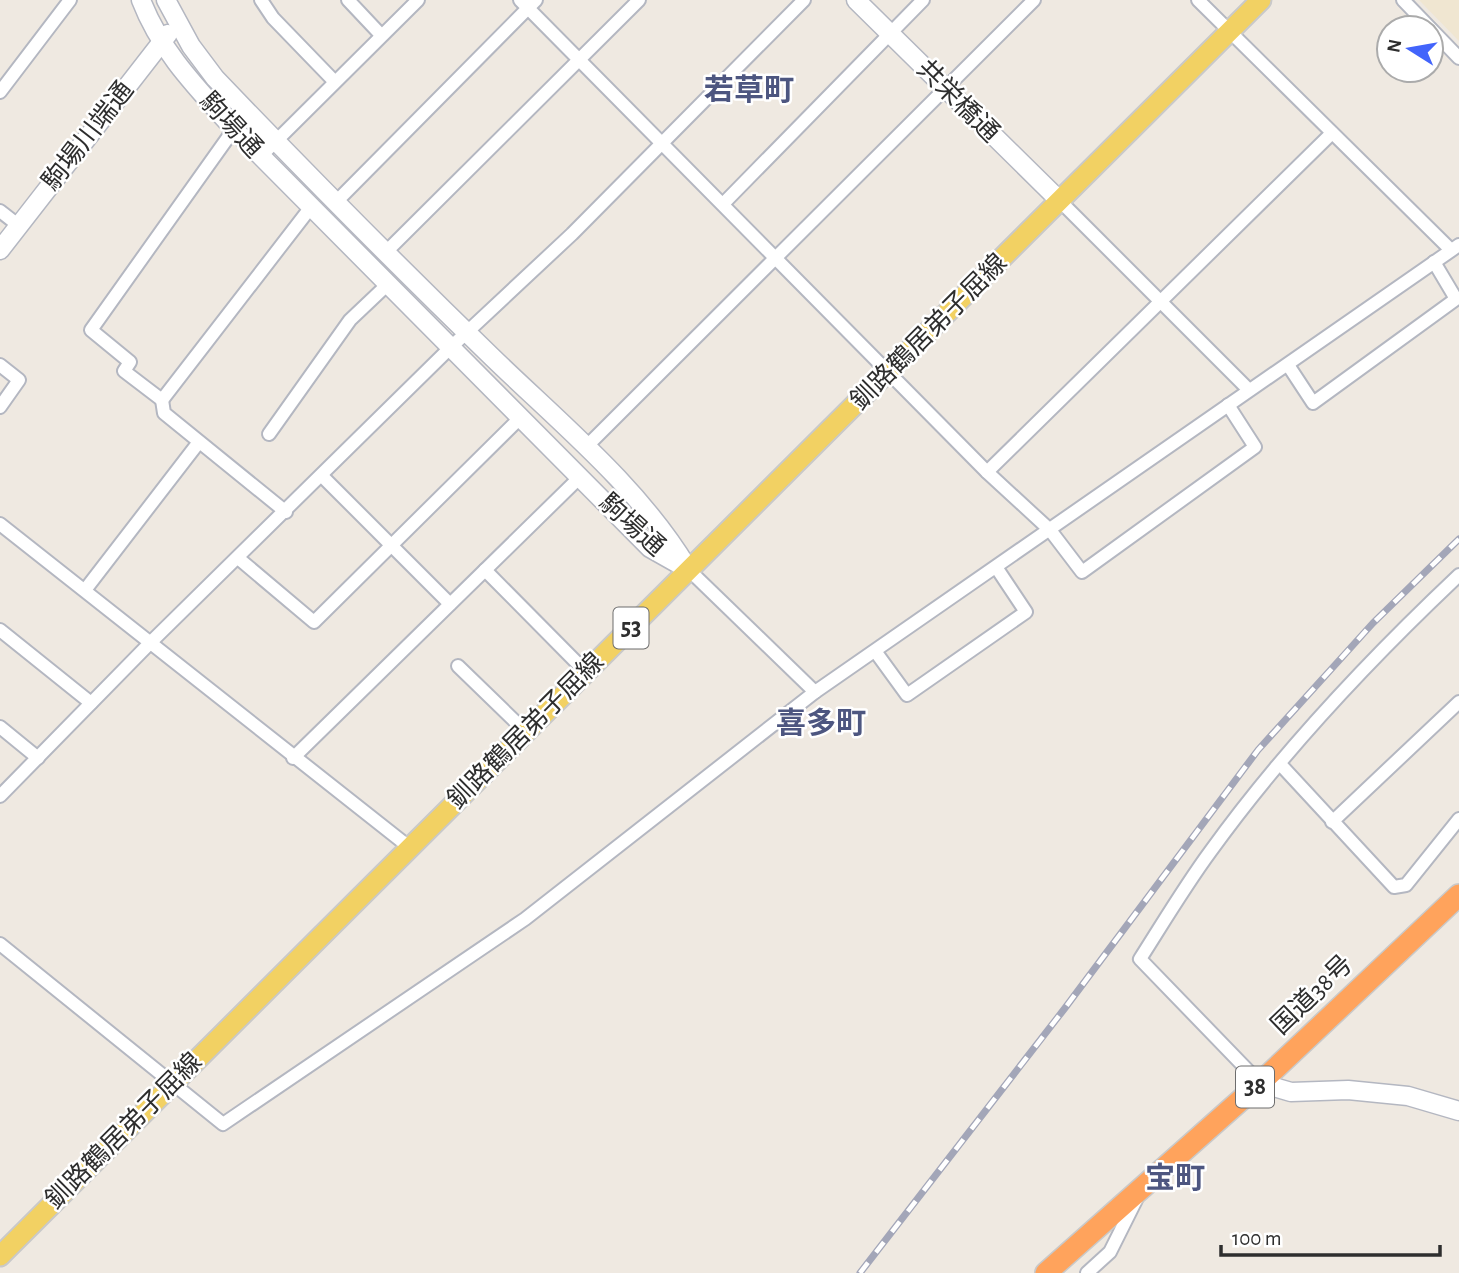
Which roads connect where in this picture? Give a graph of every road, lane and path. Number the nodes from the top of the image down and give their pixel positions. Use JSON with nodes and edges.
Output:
{"nodes":[{"id":1,"x":70,"y":0,"type":"edge"},
{"id":2,"x":141,"y":0,"type":"edge"},
{"id":3,"x":166,"y":0,"type":"edge"},
{"id":4,"x":261,"y":0,"type":"edge"},
{"id":5,"x":348,"y":0,"type":"edge"},
{"id":6,"x":418,"y":0,"type":"edge"},
{"id":7,"x":639,"y":0,"type":"edge"},
{"id":8,"x":804,"y":0,"type":"edge"},
{"id":9,"x":856,"y":0,"type":"edge"},
{"id":10,"x":923,"y":0,"type":"edge"},
{"id":11,"x":1034,"y":0,"type":"edge"},
{"id":12,"x":1198,"y":0,"type":"edge"},
{"id":13,"x":1261,"y":0,"type":"edge"},
{"id":14,"x":1403,"y":0,"type":"edge"},
{"id":15,"x":528,"y":3,"type":"edge"},
{"id":16,"x":1417,"y":14,"type":"edge"},
{"id":17,"x":177,"y":23,"type":"junction"},
{"id":18,"x":890,"y":33,"type":"junction"},
{"id":19,"x":1228,"y":33,"type":"junction"},
{"id":20,"x":381,"y":35,"type":"junction"},
{"id":21,"x":160,"y":42,"type":"junction"},
{"id":22,"x":1445,"y":43,"type":"edge"},
{"id":23,"x":1459,"y":58,"type":"edge"},
{"id":24,"x":580,"y":59,"type":"junction"},
{"id":25,"x":334,"y":81,"type":"junction"},
{"id":26,"x":943,"y":87,"type":"junction"},
{"id":27,"x":0,"y":92,"type":"edge"},
{"id":28,"x":234,"y":129,"type":"junction"},
{"id":29,"x":1332,"y":133,"type":"junction"},
{"id":30,"x":276,"y":141,"type":"junction"},
{"id":31,"x":662,"y":143,"type":"junction"},
{"id":32,"x":261,"y":156,"type":"junction"},
{"id":33,"x":1061,"y":201,"type":"junction"},
{"id":34,"x":337,"y":202,"type":"junction"},
{"id":35,"x":723,"y":204,"type":"junction"},
{"id":36,"x":311,"y":207,"type":"junction"},
{"id":37,"x":0,"y":211,"type":"edge"},
{"id":38,"x":18,"y":225,"type":"junction"},
{"id":39,"x":1455,"y":247,"type":"edge"},
{"id":40,"x":0,"y":250,"type":"edge"},
{"id":41,"x":387,"y":251,"type":"junction"},
{"id":42,"x":776,"y":257,"type":"junction"},
{"id":43,"x":1434,"y":262,"type":"junction"},
{"id":44,"x":388,"y":284,"type":"junction"},
{"id":45,"x":1161,"y":300,"type":"junction"},
{"id":46,"x":468,"y":334,"type":"junction"},
{"id":47,"x":450,"y":348,"type":"junction"},
{"id":48,"x":0,"y":365,"type":"edge"},
{"id":49,"x":1288,"y":365,"type":"junction"},
{"id":50,"x":890,"y":372,"type":"junction"},
{"id":51,"x":1249,"y":390,"type":"junction"},
{"id":52,"x":162,"y":400,"type":"junction"},
{"id":53,"x":1228,"y":405,"type":"junction"},
{"id":54,"x":0,"y":407,"type":"edge"},
{"id":55,"x":520,"y":417,"type":"junction"},
{"id":56,"x":269,"y":434,"type":"dead end"},
{"id":57,"x":199,"y":442,"type":"junction"},
{"id":58,"x":586,"y":448,"type":"junction"},
{"id":59,"x":987,"y":472,"type":"junction"},
{"id":60,"x":322,"y":476,"type":"junction"},
{"id":61,"x":580,"y":477,"type":"junction"},
{"id":62,"x":286,"y":512,"type":"junction"},
{"id":63,"x":0,"y":525,"type":"edge"},
{"id":64,"x":1050,"y":530,"type":"junction"},
{"id":65,"x":390,"y":545,"type":"junction"},
{"id":66,"x":238,"y":558,"type":"junction"},
{"id":67,"x":996,"y":567,"type":"junction"},
{"id":68,"x":485,"y":570,"type":"junction"},
{"id":69,"x":689,"y":570,"type":"junction"},
{"id":70,"x":1459,"y":575,"type":"edge"},
{"id":71,"x":85,"y":590,"type":"junction"},
{"id":72,"x":450,"y":604,"type":"junction"},
{"id":73,"x":0,"y":630,"type":"edge"},
{"id":74,"x":151,"y":642,"type":"junction"},
{"id":75,"x":875,"y":651,"type":"junction"},
{"id":76,"x":458,"y":666,"type":"dead end"},
{"id":77,"x":586,"y":672,"type":"junction"},
{"id":78,"x":815,"y":692,"type":"junction"},
{"id":79,"x":1459,"y":702,"type":"edge"},
{"id":80,"x":91,"y":703,"type":"junction"},
{"id":81,"x":0,"y":727,"type":"edge"},
{"id":82,"x":526,"y":732,"type":"junction"},
{"id":83,"x":38,"y":758,"type":"junction"},
{"id":84,"x":293,"y":758,"type":"junction"},
{"id":85,"x":1280,"y":764,"type":"junction"},
{"id":86,"x":0,"y":796,"type":"edge"},
{"id":87,"x":1459,"y":819,"type":"edge"},
{"id":88,"x":1332,"y":822,"type":"junction"},
{"id":89,"x":409,"y":847,"type":"junction"},
{"id":90,"x":1459,"y":895,"type":"edge"},
{"id":91,"x":0,"y":944,"type":"edge"},
{"id":92,"x":174,"y":1082,"type":"junction"},
{"id":93,"x":1260,"y":1083,"type":"junction"},
{"id":94,"x":1459,"y":1111,"type":"edge"},
{"id":95,"x":1141,"y":1190,"type":"junction"},
{"id":96,"x":0,"y":1256,"type":"edge"},
{"id":97,"x":1046,"y":1273,"type":"edge"},
{"id":98,"x":1087,"y":1273,"type":"edge"}],
"edges":[{"from":1,"to":27,"type":"street"},
{"from":2,"to":21,"type":"street","name":"駒場通"},
{"from":3,"to":17,"type":"street","name":"駒場通"},
{"from":4,"to":25,"type":"street"},
{"from":5,"to":20,"type":"street"},
{"from":6,"to":20,"type":"street"},
{"from":7,"to":24,"type":"street"},
{"from":8,"to":31,"type":"street"},
{"from":9,"to":18,"type":"street","name":"共栄橋通"},
{"from":10,"to":18,"type":"street"},
{"from":11,"to":26,"type":"street"},
{"from":12,"to":19,"type":"street"},
{"from":13,"to":19,"type":"main road","name":"釧路鶴居弟子屈線","number":"53"},
{"from":14,"to":16,"type":"street"},
{"from":15,"to":24,"type":"street"},
{"from":15,"to":34,"type":"street"},
{"from":17,"to":21,"type":"street","name":"駒場川端通"},
{"from":17,"to":30,"type":"street","name":"駒場通"},
{"from":18,"to":26,"type":"street","name":"共栄橋通"},
{"from":18,"to":35,"type":"street"},
{"from":19,"to":29,"type":"street"},
{"from":19,"to":33,"type":"main road","name":"釧路鶴居弟子屈線","number":"53"},
{"from":20,"to":25,"type":"street"},
{"from":21,"to":28,"type":"street","name":"駒場通"},
{"from":21,"to":38,"type":"street","name":"駒場川端通"},
{"from":22,"to":23,"type":"street"},
{"from":24,"to":31,"type":"street"},
{"from":24,"to":41,"type":"street"},
{"from":25,"to":30,"type":"street"},
{"from":26,"to":33,"type":"street","name":"共栄橋通"},
{"from":26,"to":42,"type":"street"},
{"from":28,"to":32,"type":"street","name":"駒場通"},
{"from":28,"to":52,"type":"street"},
{"from":29,"to":39,"type":"street"},
{"from":29,"to":45,"type":"street"},
{"from":30,"to":32,"type":"street"},
{"from":30,"to":34,"type":"street","name":"駒場通"},
{"from":31,"to":35,"type":"street"},
{"from":31,"to":46,"type":"street"},
{"from":32,"to":36,"type":"street","name":"駒場通"},
{"from":33,"to":45,"type":"street"},
{"from":33,"to":50,"type":"main road","name":"釧路鶴居弟子屈線","number":"53"},
{"from":34,"to":41,"type":"street","name":"駒場通"},
{"from":35,"to":42,"type":"street"},
{"from":36,"to":44,"type":"street","name":"駒場通"},
{"from":36,"to":52,"type":"street"},
{"from":37,"to":38,"type":"street"},
{"from":38,"to":40,"type":"street","name":"駒場川端通"},
{"from":39,"to":43,"type":"street"},
{"from":41,"to":46,"type":"street","name":"駒場通"},
{"from":42,"to":50,"type":"street"},
{"from":42,"to":58,"type":"street"},
{"from":43,"to":49,"type":"street"},
{"from":43,"to":49,"type":"street"},
{"from":44,"to":47,"type":"street","name":"駒場通"},
{"from":44,"to":56,"type":"street"},
{"from":45,"to":51,"type":"street"},
{"from":45,"to":59,"type":"street"},
{"from":46,"to":47,"type":"street"},
{"from":46,"to":58,"type":"street","name":"駒場通"},
{"from":47,"to":55,"type":"street","name":"駒場通"},
{"from":47,"to":60,"type":"street"},
{"from":48,"to":54,"type":"street"},
{"from":49,"to":51,"type":"street"},
{"from":50,"to":59,"type":"street"},
{"from":50,"to":69,"type":"main road","name":"釧路鶴居弟子屈線","number":"53"},
{"from":51,"to":53,"type":"street"},
{"from":52,"to":57,"type":"street"},
{"from":53,"to":64,"type":"street"},
{"from":53,"to":64,"type":"street"},
{"from":55,"to":61,"type":"street","name":"駒場通"},
{"from":55,"to":65,"type":"street"},
{"from":57,"to":62,"type":"street"},
{"from":57,"to":71,"type":"street"},
{"from":58,"to":69,"type":"street","name":"駒場通"},
{"from":59,"to":64,"type":"street"},
{"from":60,"to":62,"type":"street"},
{"from":60,"to":65,"type":"street"},
{"from":61,"to":68,"type":"street"},
{"from":61,"to":69,"type":"street","name":"駒場通"},
{"from":62,"to":66,"type":"street"},
{"from":63,"to":71,"type":"street"},
{"from":64,"to":67,"type":"street"},
{"from":65,"to":66,"type":"street"},
{"from":65,"to":72,"type":"street"},
{"from":66,"to":74,"type":"street"},
{"from":67,"to":75,"type":"street"},
{"from":67,"to":75,"type":"street"},
{"from":68,"to":72,"type":"street"},
{"from":68,"to":77,"type":"street"},
{"from":69,"to":77,"type":"main road","name":"釧路鶴居弟子屈線","number":"53"},
{"from":69,"to":78,"type":"street"},
{"from":70,"to":85,"type":"street"},
{"from":71,"to":74,"type":"street"},
{"from":72,"to":84,"type":"street"},
{"from":73,"to":80,"type":"street"},
{"from":74,"to":80,"type":"street"},
{"from":74,"to":84,"type":"street"},
{"from":75,"to":78,"type":"street"},
{"from":76,"to":82,"type":"street"},
{"from":77,"to":82,"type":"main road","name":"釧路鶴居弟子屈線","number":"53"},
{"from":78,"to":92,"type":"street"},
{"from":79,"to":88,"type":"street"},
{"from":80,"to":83,"type":"street"},
{"from":81,"to":83,"type":"street"},
{"from":82,"to":89,"type":"main road","name":"釧路鶴居弟子屈線","number":"53"},
{"from":83,"to":86,"type":"street"},
{"from":84,"to":89,"type":"street"},
{"from":85,"to":88,"type":"street"},
{"from":85,"to":93,"type":"street"},
{"from":87,"to":88,"type":"street"},
{"from":89,"to":92,"type":"main road","name":"釧路鶴居弟子屈線","number":"53"},
{"from":90,"to":93,"type":"highway","name":"国道38号","number":"38"},
{"from":91,"to":92,"type":"street"},
{"from":92,"to":96,"type":"main road","name":"釧路鶴居弟子屈線","number":"53"},
{"from":93,"to":94,"type":"street"},
{"from":93,"to":95,"type":"highway","name":"国道38号","number":"38"},
{"from":95,"to":97,"type":"highway","name":"国道38号","number":"38"},
{"from":95,"to":98,"type":"street"}]}
